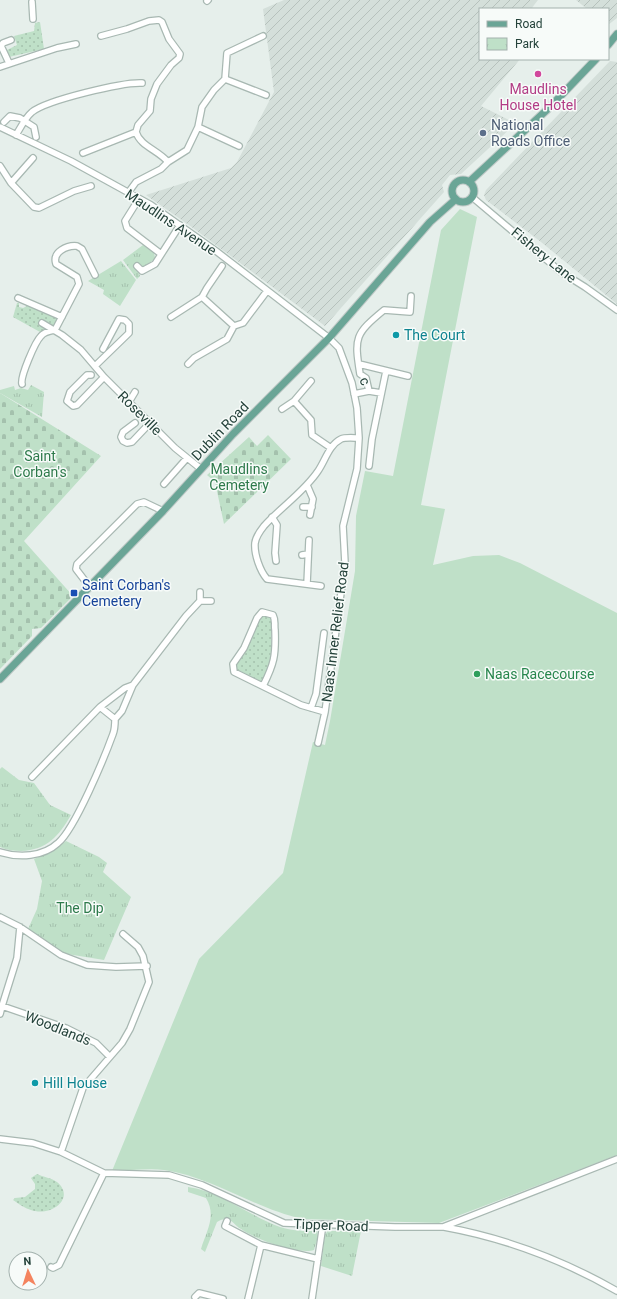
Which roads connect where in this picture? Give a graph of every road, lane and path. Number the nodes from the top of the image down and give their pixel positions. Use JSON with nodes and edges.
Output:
{"nodes":[{"id":1,"x":40,"y":0,"type":"edge"},
{"id":2,"x":31,"y":1,"type":"edge"},
{"id":3,"x":33,"y":19,"type":"dead end"},
{"id":4,"x":617,"y":34,"type":"edge"},
{"id":5,"x":101,"y":36,"type":"dead end"},
{"id":6,"x":263,"y":36,"type":"dead end"},
{"id":7,"x":11,"y":40,"type":"dead end"},
{"id":8,"x":76,"y":44,"type":"dead end"},
{"id":9,"x":609,"y":44,"type":"edge"},
{"id":10,"x":595,"y":60,"type":"edge"},
{"id":11,"x":9,"y":64,"type":"junction"},
{"id":12,"x":0,"y":67,"type":"edge"},
{"id":13,"x":225,"y":79,"type":"junction"},
{"id":14,"x":142,"y":83,"type":"dead end"},
{"id":15,"x":266,"y":95,"type":"dead end"},
{"id":16,"x":25,"y":121,"type":"junction"},
{"id":17,"x":4,"y":122,"type":"dead end"},
{"id":18,"x":0,"y":127,"type":"edge"},
{"id":19,"x":198,"y":127,"type":"junction"},
{"id":20,"x":136,"y":132,"type":"junction"},
{"id":21,"x":16,"y":135,"type":"junction"},
{"id":22,"x":36,"y":137,"type":"dead end"},
{"id":23,"x":239,"y":146,"type":"dead end"},
{"id":24,"x":83,"y":153,"type":"dead end"},
{"id":25,"x":33,"y":158,"type":"dead end"},
{"id":26,"x":168,"y":162,"type":"junction"},
{"id":27,"x":0,"y":166,"type":"edge"},
{"id":28,"x":470,"y":182,"type":"junction"},
{"id":29,"x":11,"y":183,"type":"junction"},
{"id":30,"x":91,"y":186,"type":"dead end"},
{"id":31,"x":128,"y":193,"type":"junction"},
{"id":32,"x":472,"y":197,"type":"junction"},
{"id":33,"x":456,"y":199,"type":"junction"},
{"id":34,"x":135,"y":205,"type":"dead end"},
{"id":35,"x":180,"y":225,"type":"junction"},
{"id":36,"x":161,"y":254,"type":"junction"},
{"id":37,"x":137,"y":266,"type":"dead end"},
{"id":38,"x":222,"y":266,"type":"dead end"},
{"id":39,"x":95,"y":275,"type":"dead end"},
{"id":40,"x":267,"y":291,"type":"junction"},
{"id":41,"x":411,"y":296,"type":"dead end"},
{"id":42,"x":202,"y":297,"type":"junction"},
{"id":43,"x":18,"y":298,"type":"dead end"},
{"id":44,"x":617,"y":310,"type":"edge"},
{"id":45,"x":62,"y":317,"type":"junction"},
{"id":46,"x":171,"y":317,"type":"dead end"},
{"id":47,"x":42,"y":323,"type":"dead end"},
{"id":48,"x":234,"y":326,"type":"junction"},
{"id":49,"x":55,"y":330,"type":"junction"},
{"id":50,"x":329,"y":338,"type":"junction"},
{"id":51,"x":103,"y":349,"type":"dead end"},
{"id":52,"x":188,"y":364,"type":"dead end"},
{"id":53,"x":358,"y":364,"type":"junction"},
{"id":54,"x":95,"y":366,"type":"junction"},
{"id":55,"x":386,"y":371,"type":"junction"},
{"id":56,"x":91,"y":375,"type":"dead end"},
{"id":57,"x":408,"y":376,"type":"dead end"},
{"id":58,"x":104,"y":377,"type":"junction"},
{"id":59,"x":311,"y":381,"type":"dead end"},
{"id":60,"x":22,"y":384,"type":"dead end"},
{"id":61,"x":369,"y":391,"type":"junction"},
{"id":62,"x":135,"y":392,"type":"dead end"},
{"id":63,"x":381,"y":393,"type":"junction"},
{"id":64,"x":354,"y":394,"type":"junction"},
{"id":65,"x":294,"y":401,"type":"junction"},
{"id":66,"x":128,"y":402,"type":"junction"},
{"id":67,"x":282,"y":409,"type":"dead end"},
{"id":68,"x":135,"y":423,"type":"dead end"},
{"id":69,"x":150,"y":423,"type":"junction"},
{"id":70,"x":359,"y":438,"type":"junction"},
{"id":71,"x":331,"y":448,"type":"junction"},
{"id":72,"x":187,"y":458,"type":"junction"},
{"id":73,"x":371,"y":462,"type":"dead end"},
{"id":74,"x":201,"y":469,"type":"junction"},
{"id":75,"x":164,"y":484,"type":"dead end"},
{"id":76,"x":307,"y":485,"type":"junction"},
{"id":77,"x":303,"y":507,"type":"dead end"},
{"id":78,"x":312,"y":508,"type":"junction"},
{"id":79,"x":163,"y":510,"type":"junction"},
{"id":80,"x":310,"y":515,"type":"dead end"},
{"id":81,"x":272,"y":517,"type":"junction"},
{"id":82,"x":309,"y":540,"type":"dead end"},
{"id":83,"x":308,"y":554,"type":"junction"},
{"id":84,"x":302,"y":555,"type":"dead end"},
{"id":85,"x":276,"y":561,"type":"dead end"},
{"id":86,"x":307,"y":584,"type":"junction"},
{"id":87,"x":89,"y":586,"type":"junction"},
{"id":88,"x":321,"y":586,"type":"dead end"},
{"id":89,"x":200,"y":592,"type":"dead end"},
{"id":90,"x":200,"y":601,"type":"junction"},
{"id":91,"x":211,"y":601,"type":"dead end"},
{"id":92,"x":324,"y":633,"type":"dead end"},
{"id":93,"x":0,"y":679,"type":"edge"},
{"id":94,"x":133,"y":685,"type":"junction"},
{"id":95,"x":263,"y":686,"type":"junction"},
{"id":96,"x":100,"y":707,"type":"junction"},
{"id":97,"x":311,"y":708,"type":"junction"},
{"id":98,"x":325,"y":712,"type":"junction"},
{"id":99,"x":115,"y":719,"type":"junction"},
{"id":100,"x":318,"y":743,"type":"dead end"},
{"id":101,"x":32,"y":777,"type":"dead end"},
{"id":102,"x":0,"y":852,"type":"edge"},
{"id":103,"x":0,"y":917,"type":"edge"},
{"id":104,"x":20,"y":927,"type":"junction"},
{"id":105,"x":123,"y":934,"type":"dead end"},
{"id":106,"x":147,"y":966,"type":"junction"},
{"id":107,"x":2,"y":1006,"type":"junction"},
{"id":108,"x":0,"y":1014,"type":"edge"},
{"id":109,"x":109,"y":1056,"type":"junction"},
{"id":110,"x":0,"y":1139,"type":"edge"},
{"id":111,"x":62,"y":1152,"type":"junction"},
{"id":112,"x":617,"y":1159,"type":"edge"},
{"id":113,"x":104,"y":1173,"type":"junction"},
{"id":114,"x":227,"y":1221,"type":"dead end"},
{"id":115,"x":323,"y":1224,"type":"junction"},
{"id":116,"x":443,"y":1227,"type":"junction"},
{"id":117,"x":262,"y":1245,"type":"junction"},
{"id":118,"x":318,"y":1259,"type":"junction"},
{"id":119,"x":51,"y":1267,"type":"dead end"},
{"id":120,"x":617,"y":1292,"type":"edge"},
{"id":121,"x":195,"y":1297,"type":"dead end"},
{"id":122,"x":223,"y":1299,"type":"edge"},
{"id":123,"x":248,"y":1299,"type":"edge"},
{"id":124,"x":312,"y":1299,"type":"edge"}],
"edges":[{"from":1,"to":2,"type":"street"},
{"from":2,"to":3,"type":"street"},
{"from":4,"to":9,"type":"main road"},
{"from":5,"to":20,"type":"street"},
{"from":6,"to":13,"type":"street"},
{"from":7,"to":11,"type":"street"},
{"from":8,"to":11,"type":"street"},
{"from":10,"to":28,"type":"main road"},
{"from":11,"to":12,"type":"street"},
{"from":13,"to":15,"type":"street"},
{"from":13,"to":19,"type":"street"},
{"from":14,"to":16,"type":"street"},
{"from":16,"to":17,"type":"street"},
{"from":16,"to":21,"type":"street"},
{"from":16,"to":22,"type":"street"},
{"from":18,"to":21,"type":"street","name":"Maudlins Avenue"},
{"from":19,"to":23,"type":"street"},
{"from":19,"to":26,"type":"street"},
{"from":20,"to":24,"type":"street"},
{"from":20,"to":26,"type":"street"},
{"from":21,"to":31,"type":"street","name":"Maudlins Avenue"},
{"from":25,"to":29,"type":"street"},
{"from":26,"to":31,"type":"street"},
{"from":27,"to":29,"type":"street"},
{"from":28,"to":32,"type":"main road"},
{"from":28,"to":33,"type":"main road"},
{"from":29,"to":30,"type":"street"},
{"from":31,"to":35,"type":"street","name":"Maudlins Avenue"},
{"from":32,"to":33,"type":"main road"},
{"from":32,"to":44,"type":"street","name":"Fishery Lane"},
{"from":33,"to":50,"type":"main road","name":"Dublin Road"},
{"from":34,"to":36,"type":"street"},
{"from":35,"to":36,"type":"street"},
{"from":35,"to":40,"type":"street","name":"Maudlins Avenue"},
{"from":36,"to":37,"type":"street"},
{"from":38,"to":42,"type":"street"},
{"from":39,"to":45,"type":"street"},
{"from":40,"to":48,"type":"street"},
{"from":40,"to":50,"type":"street","name":"Maudlins Avenue"},
{"from":41,"to":53,"type":"street","name":"c"},
{"from":42,"to":46,"type":"street"},
{"from":42,"to":48,"type":"street"},
{"from":43,"to":45,"type":"street"},
{"from":45,"to":49,"type":"street"},
{"from":47,"to":49,"type":"street","name":"Roseville"},
{"from":48,"to":52,"type":"street"},
{"from":49,"to":54,"type":"street","name":"Roseville"},
{"from":49,"to":60,"type":"street"},
{"from":50,"to":64,"type":"street","name":"Naas Inner Relief Road"},
{"from":50,"to":74,"type":"main road","name":"Dublin Road"},
{"from":51,"to":54,"type":"street"},
{"from":53,"to":55,"type":"street"},
{"from":53,"to":61,"type":"street","name":"c"},
{"from":54,"to":58,"type":"street","name":"Roseville"},
{"from":55,"to":57,"type":"street"},
{"from":55,"to":63,"type":"street"},
{"from":56,"to":58,"type":"street"},
{"from":58,"to":66,"type":"street","name":"Roseville"},
{"from":59,"to":65,"type":"street"},
{"from":61,"to":63,"type":"street"},
{"from":61,"to":64,"type":"street"},
{"from":62,"to":66,"type":"street"},
{"from":63,"to":73,"type":"street"},
{"from":64,"to":70,"type":"street","name":"Naas Inner Relief Road"},
{"from":65,"to":67,"type":"street"},
{"from":65,"to":71,"type":"street"},
{"from":66,"to":69,"type":"street","name":"Roseville"},
{"from":68,"to":69,"type":"street"},
{"from":69,"to":72,"type":"street","name":"Roseville"},
{"from":70,"to":71,"type":"street"},
{"from":70,"to":98,"type":"street","name":"Naas Inner Relief Road"},
{"from":71,"to":76,"type":"street"},
{"from":72,"to":74,"type":"street","name":"Roseville"},
{"from":72,"to":75,"type":"street"},
{"from":74,"to":79,"type":"main road","name":"Dublin Road"},
{"from":76,"to":78,"type":"street"},
{"from":76,"to":81,"type":"street"},
{"from":77,"to":78,"type":"street"},
{"from":78,"to":80,"type":"street"},
{"from":79,"to":87,"type":"main road","name":"Dublin Road"},
{"from":79,"to":87,"type":"street"},
{"from":81,"to":85,"type":"street"},
{"from":81,"to":86,"type":"street"},
{"from":82,"to":83,"type":"street"},
{"from":83,"to":84,"type":"street"},
{"from":83,"to":86,"type":"street"},
{"from":86,"to":88,"type":"street"},
{"from":87,"to":93,"type":"main road","name":"Dublin Road"},
{"from":89,"to":90,"type":"street"},
{"from":90,"to":91,"type":"street"},
{"from":90,"to":94,"type":"street"},
{"from":92,"to":97,"type":"street"},
{"from":94,"to":96,"type":"street"},
{"from":94,"to":99,"type":"street"},
{"from":95,"to":95,"type":"street"},
{"from":95,"to":97,"type":"street"},
{"from":96,"to":99,"type":"street"},
{"from":96,"to":101,"type":"street"},
{"from":97,"to":98,"type":"street"},
{"from":98,"to":100,"type":"street","name":"Naas Inner Relief Road"},
{"from":99,"to":102,"type":"street"},
{"from":103,"to":104,"type":"street"},
{"from":104,"to":106,"type":"street"},
{"from":104,"to":107,"type":"street"},
{"from":105,"to":106,"type":"street"},
{"from":106,"to":109,"type":"street"},
{"from":107,"to":108,"type":"street"},
{"from":107,"to":109,"type":"street","name":"Woodlands"},
{"from":109,"to":111,"type":"street"},
{"from":110,"to":111,"type":"street","name":"Tipper Road"},
{"from":111,"to":113,"type":"street","name":"Tipper Road"},
{"from":112,"to":116,"type":"street","name":"Tipper Road"},
{"from":113,"to":115,"type":"street","name":"Tipper Road"},
{"from":113,"to":119,"type":"street"},
{"from":114,"to":117,"type":"street"},
{"from":115,"to":116,"type":"street","name":"Tipper Road"},
{"from":115,"to":118,"type":"street"},
{"from":116,"to":120,"type":"street"},
{"from":117,"to":118,"type":"street"},
{"from":117,"to":123,"type":"street"},
{"from":118,"to":124,"type":"street"},
{"from":121,"to":122,"type":"street"}]}
